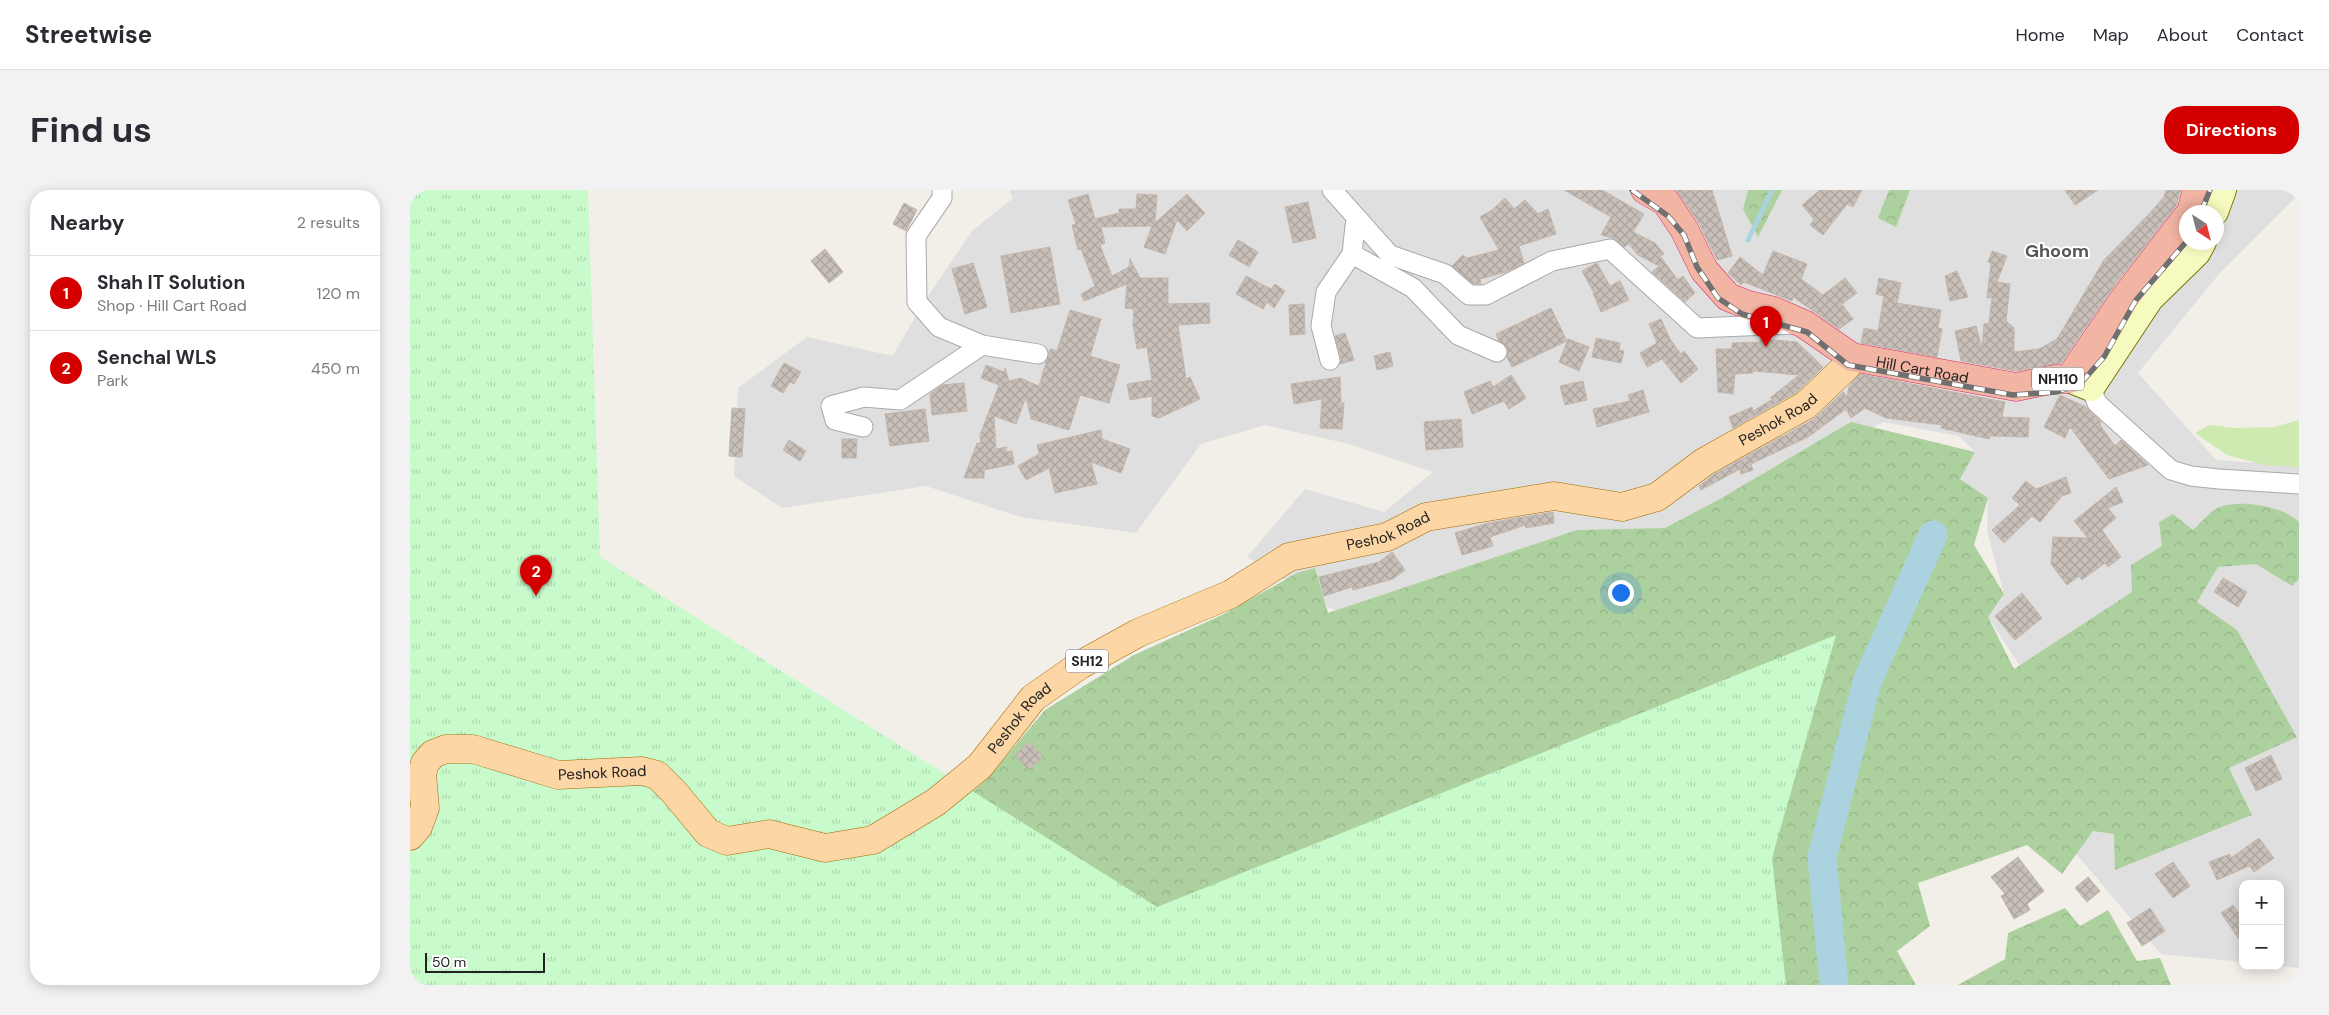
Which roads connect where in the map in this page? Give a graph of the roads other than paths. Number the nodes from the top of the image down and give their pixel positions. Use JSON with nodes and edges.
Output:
{"nodes":[{"id":1,"x":942,"y":190,"type":"edge"},
{"id":2,"x":1332,"y":190,"type":"edge"},
{"id":3,"x":1645,"y":190,"type":"edge"},
{"id":4,"x":2197,"y":190,"type":"edge"},
{"id":5,"x":2223,"y":190,"type":"edge"},
{"id":6,"x":2193,"y":205,"type":"edge"},
{"id":7,"x":2218,"y":205,"type":"edge"},
{"id":8,"x":1356,"y":217,"type":"junction"},
{"id":9,"x":2179,"y":227,"type":"edge"},
{"id":10,"x":2199,"y":250,"type":"edge"},
{"id":11,"x":1352,"y":254,"type":"junction"},
{"id":12,"x":1804,"y":324,"type":"junction"},
{"id":13,"x":982,"y":345,"type":"junction"},
{"id":14,"x":1497,"y":352,"type":"dead end"},
{"id":15,"x":1038,"y":354,"type":"dead end"},
{"id":16,"x":1852,"y":357,"type":"junction"},
{"id":17,"x":1330,"y":360,"type":"dead end"},
{"id":18,"x":2080,"y":383,"type":"junction"},
{"id":19,"x":863,"y":426,"type":"dead end"},
{"id":20,"x":2299,"y":484,"type":"edge"},
{"id":21,"x":410,"y":836,"type":"edge"}],
"edges":[{"from":1,"to":13,"type":"street"},
{"from":2,"to":8,"type":"street"},
{"from":3,"to":12,"type":"highway","name":"Hill Cart Road","number":"NH110"},
{"from":4,"to":6,"type":"highway"},
{"from":5,"to":7,"type":"main road"},
{"from":8,"to":11,"type":"street"},
{"from":8,"to":12,"type":"street"},
{"from":9,"to":18,"type":"highway","number":"NH110"},
{"from":10,"to":18,"type":"main road"},
{"from":11,"to":14,"type":"street"},
{"from":11,"to":17,"type":"street"},
{"from":12,"to":16,"type":"highway","name":"Hill Cart Road","number":"NH110"},
{"from":13,"to":15,"type":"street"},
{"from":13,"to":19,"type":"street"},
{"from":16,"to":18,"type":"highway","name":"Hill Cart Road","number":"NH110"},
{"from":16,"to":21,"type":"main road","name":"Peshok Road","number":"SH12"},
{"from":18,"to":20,"type":"street"}]}
